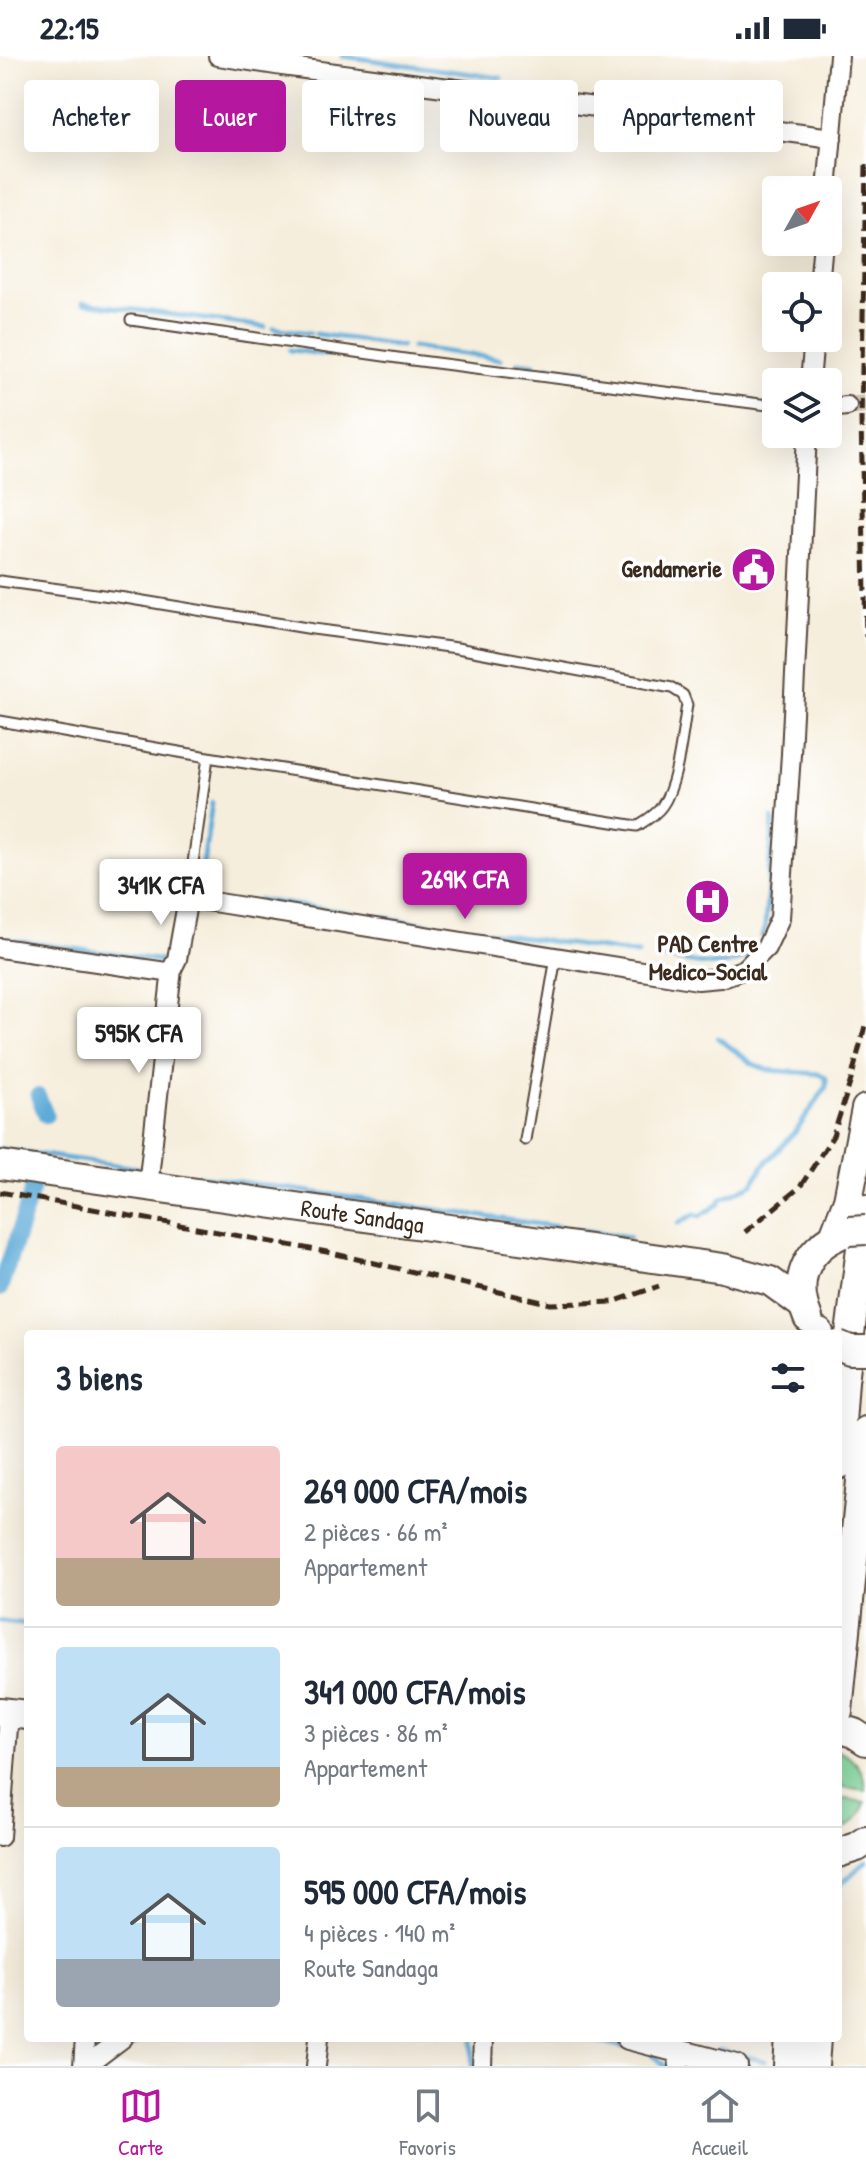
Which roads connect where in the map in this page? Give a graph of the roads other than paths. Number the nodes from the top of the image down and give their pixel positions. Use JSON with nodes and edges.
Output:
{"nodes":[{"id":1,"x":218,"y":56,"type":"edge"},
{"id":2,"x":839,"y":56,"type":"edge"},
{"id":3,"x":832,"y":138,"type":"junction"},
{"id":4,"x":828,"y":176,"type":"edge"},
{"id":5,"x":131,"y":320,"type":"dead end"},
{"id":6,"x":762,"y":404,"type":"edge"},
{"id":7,"x":806,"y":448,"type":"edge"},
{"id":8,"x":0,"y":581,"type":"edge"},
{"id":9,"x":0,"y":721,"type":"edge"},
{"id":10,"x":208,"y":757,"type":"junction"},
{"id":11,"x":188,"y":898,"type":"junction"},
{"id":12,"x":0,"y":948,"type":"edge"},
{"id":13,"x":556,"y":957,"type":"junction"},
{"id":14,"x":172,"y":969,"type":"junction"},
{"id":15,"x":866,"y":1109,"type":"edge"},
{"id":16,"x":525,"y":1140,"type":"dead end"},
{"id":17,"x":0,"y":1165,"type":"edge"},
{"id":18,"x":148,"y":1186,"type":"junction"},
{"id":19,"x":854,"y":1226,"type":"edge"},
{"id":20,"x":810,"y":1257,"type":"junction"},
{"id":21,"x":723,"y":1268,"type":"junction"},
{"id":22,"x":803,"y":1305,"type":"junction"},
{"id":23,"x":816,"y":1330,"type":"edge"},
{"id":24,"x":842,"y":1347,"type":"edge"},
{"id":25,"x":866,"y":1350,"type":"edge"},
{"id":26,"x":842,"y":1409,"type":"edge"},
{"id":27,"x":866,"y":1431,"type":"edge"},
{"id":28,"x":866,"y":1581,"type":"edge"},
{"id":29,"x":843,"y":1663,"type":"junction"},
{"id":30,"x":842,"y":1673,"type":"edge"},
{"id":31,"x":12,"y":1713,"type":"edge"},
{"id":32,"x":842,"y":1729,"type":"edge"},
{"id":33,"x":866,"y":1741,"type":"edge"},
{"id":34,"x":0,"y":1837,"type":"edge"},
{"id":35,"x":866,"y":1841,"type":"edge"},
{"id":36,"x":842,"y":1852,"type":"edge"},
{"id":37,"x":85,"y":2042,"type":"edge"},
{"id":38,"x":117,"y":2042,"type":"edge"},
{"id":39,"x":319,"y":2042,"type":"edge"},
{"id":40,"x":483,"y":2042,"type":"edge"},
{"id":41,"x":643,"y":2042,"type":"edge"},
{"id":42,"x":790,"y":2042,"type":"edge"},
{"id":43,"x":816,"y":2042,"type":"edge"},
{"id":44,"x":677,"y":2051,"type":"edge"},
{"id":45,"x":84,"y":2066,"type":"edge"},
{"id":46,"x":316,"y":2066,"type":"edge"},
{"id":47,"x":482,"y":2066,"type":"edge"},
{"id":48,"x":736,"y":2066,"type":"edge"},
{"id":49,"x":788,"y":2066,"type":"edge"},
{"id":50,"x":814,"y":2066,"type":"edge"}],
"edges":[{"from":1,"to":3,"type":"street"},
{"from":2,"to":3,"type":"street"},
{"from":3,"to":4,"type":"street"},
{"from":5,"to":6,"type":"lane"},
{"from":7,"to":13,"type":"street"},
{"from":8,"to":10,"type":"lane"},
{"from":9,"to":10,"type":"lane"},
{"from":10,"to":11,"type":"lane"},
{"from":11,"to":13,"type":"street"},
{"from":11,"to":14,"type":"street"},
{"from":12,"to":14,"type":"street"},
{"from":13,"to":16,"type":"lane"},
{"from":14,"to":18,"type":"street"},
{"from":15,"to":19,"type":"main road"},
{"from":17,"to":18,"type":"main road","name":"Route Sandaga"},
{"from":18,"to":21,"type":"main road","name":"Route Sandaga"},
{"from":19,"to":20,"type":"main road"},
{"from":19,"to":26,"type":"main road"},
{"from":20,"to":21,"type":"main road"},
{"from":20,"to":22,"type":"main road"},
{"from":21,"to":22,"type":"main road"},
{"from":22,"to":23,"type":"main road"},
{"from":24,"to":25,"type":"main road","bridge":true},
{"from":27,"to":29,"type":"main road"},
{"from":28,"to":29,"type":"main road"},
{"from":29,"to":30,"type":"main road"},
{"from":31,"to":34,"type":"street"},
{"from":32,"to":33,"type":"main road"},
{"from":35,"to":36,"type":"main road"},
{"from":37,"to":45,"type":"street"},
{"from":38,"to":45,"type":"street"},
{"from":39,"to":46,"type":"street"},
{"from":40,"to":47,"type":"street"},
{"from":41,"to":44,"type":"street"},
{"from":42,"to":49,"type":"main road"},
{"from":43,"to":50,"type":"main road"},
{"from":44,"to":48,"type":"street"}]}
